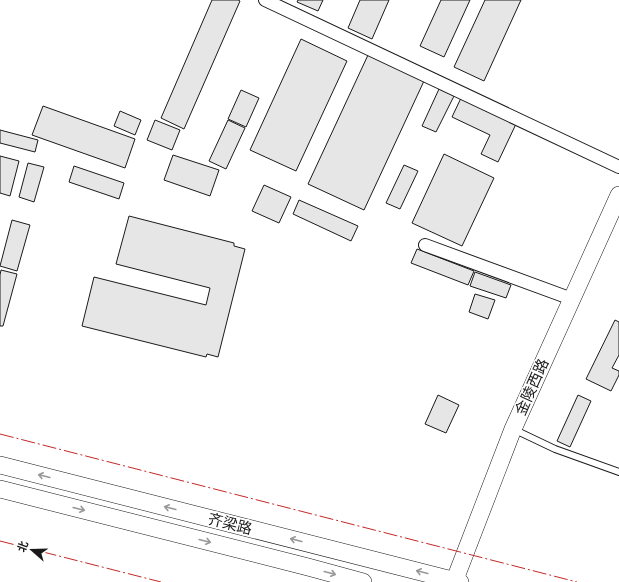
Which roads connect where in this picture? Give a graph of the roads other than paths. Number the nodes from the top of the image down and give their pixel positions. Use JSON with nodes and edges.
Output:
{"nodes":[{"id":1,"x":264,"y":0,"type":"edge"},
{"id":2,"x":619,"y":167,"type":"edge"},
{"id":3,"x":619,"y":195,"type":"edge"},
{"id":4,"x":425,"y":245,"type":"dead end"},
{"id":5,"x":572,"y":299,"type":"junction"},
{"id":6,"x":513,"y":429,"type":"junction"},
{"id":7,"x":0,"y":465,"type":"edge"},
{"id":8,"x":619,"y":472,"type":"edge"},
{"id":9,"x":0,"y":489,"type":"edge"},
{"id":10,"x":363,"y":582,"type":"edge"},
{"id":11,"x":456,"y":582,"type":"edge"}],
"edges":[{"from":1,"to":2,"type":"street"},
{"from":3,"to":5,"type":"main road","name":"金陵西路"},
{"from":4,"to":5,"type":"street"},
{"from":5,"to":6,"type":"main road","name":"金陵西路"},
{"from":6,"to":8,"type":"lane"},
{"from":6,"to":11,"type":"main road","name":"金陵西路"},
{"from":11,"to":7,"type":"main road","name":"齐梁路","one_way":true},
{"from":9,"to":10,"type":"main road","name":"齐梁路","one_way":true}]}
